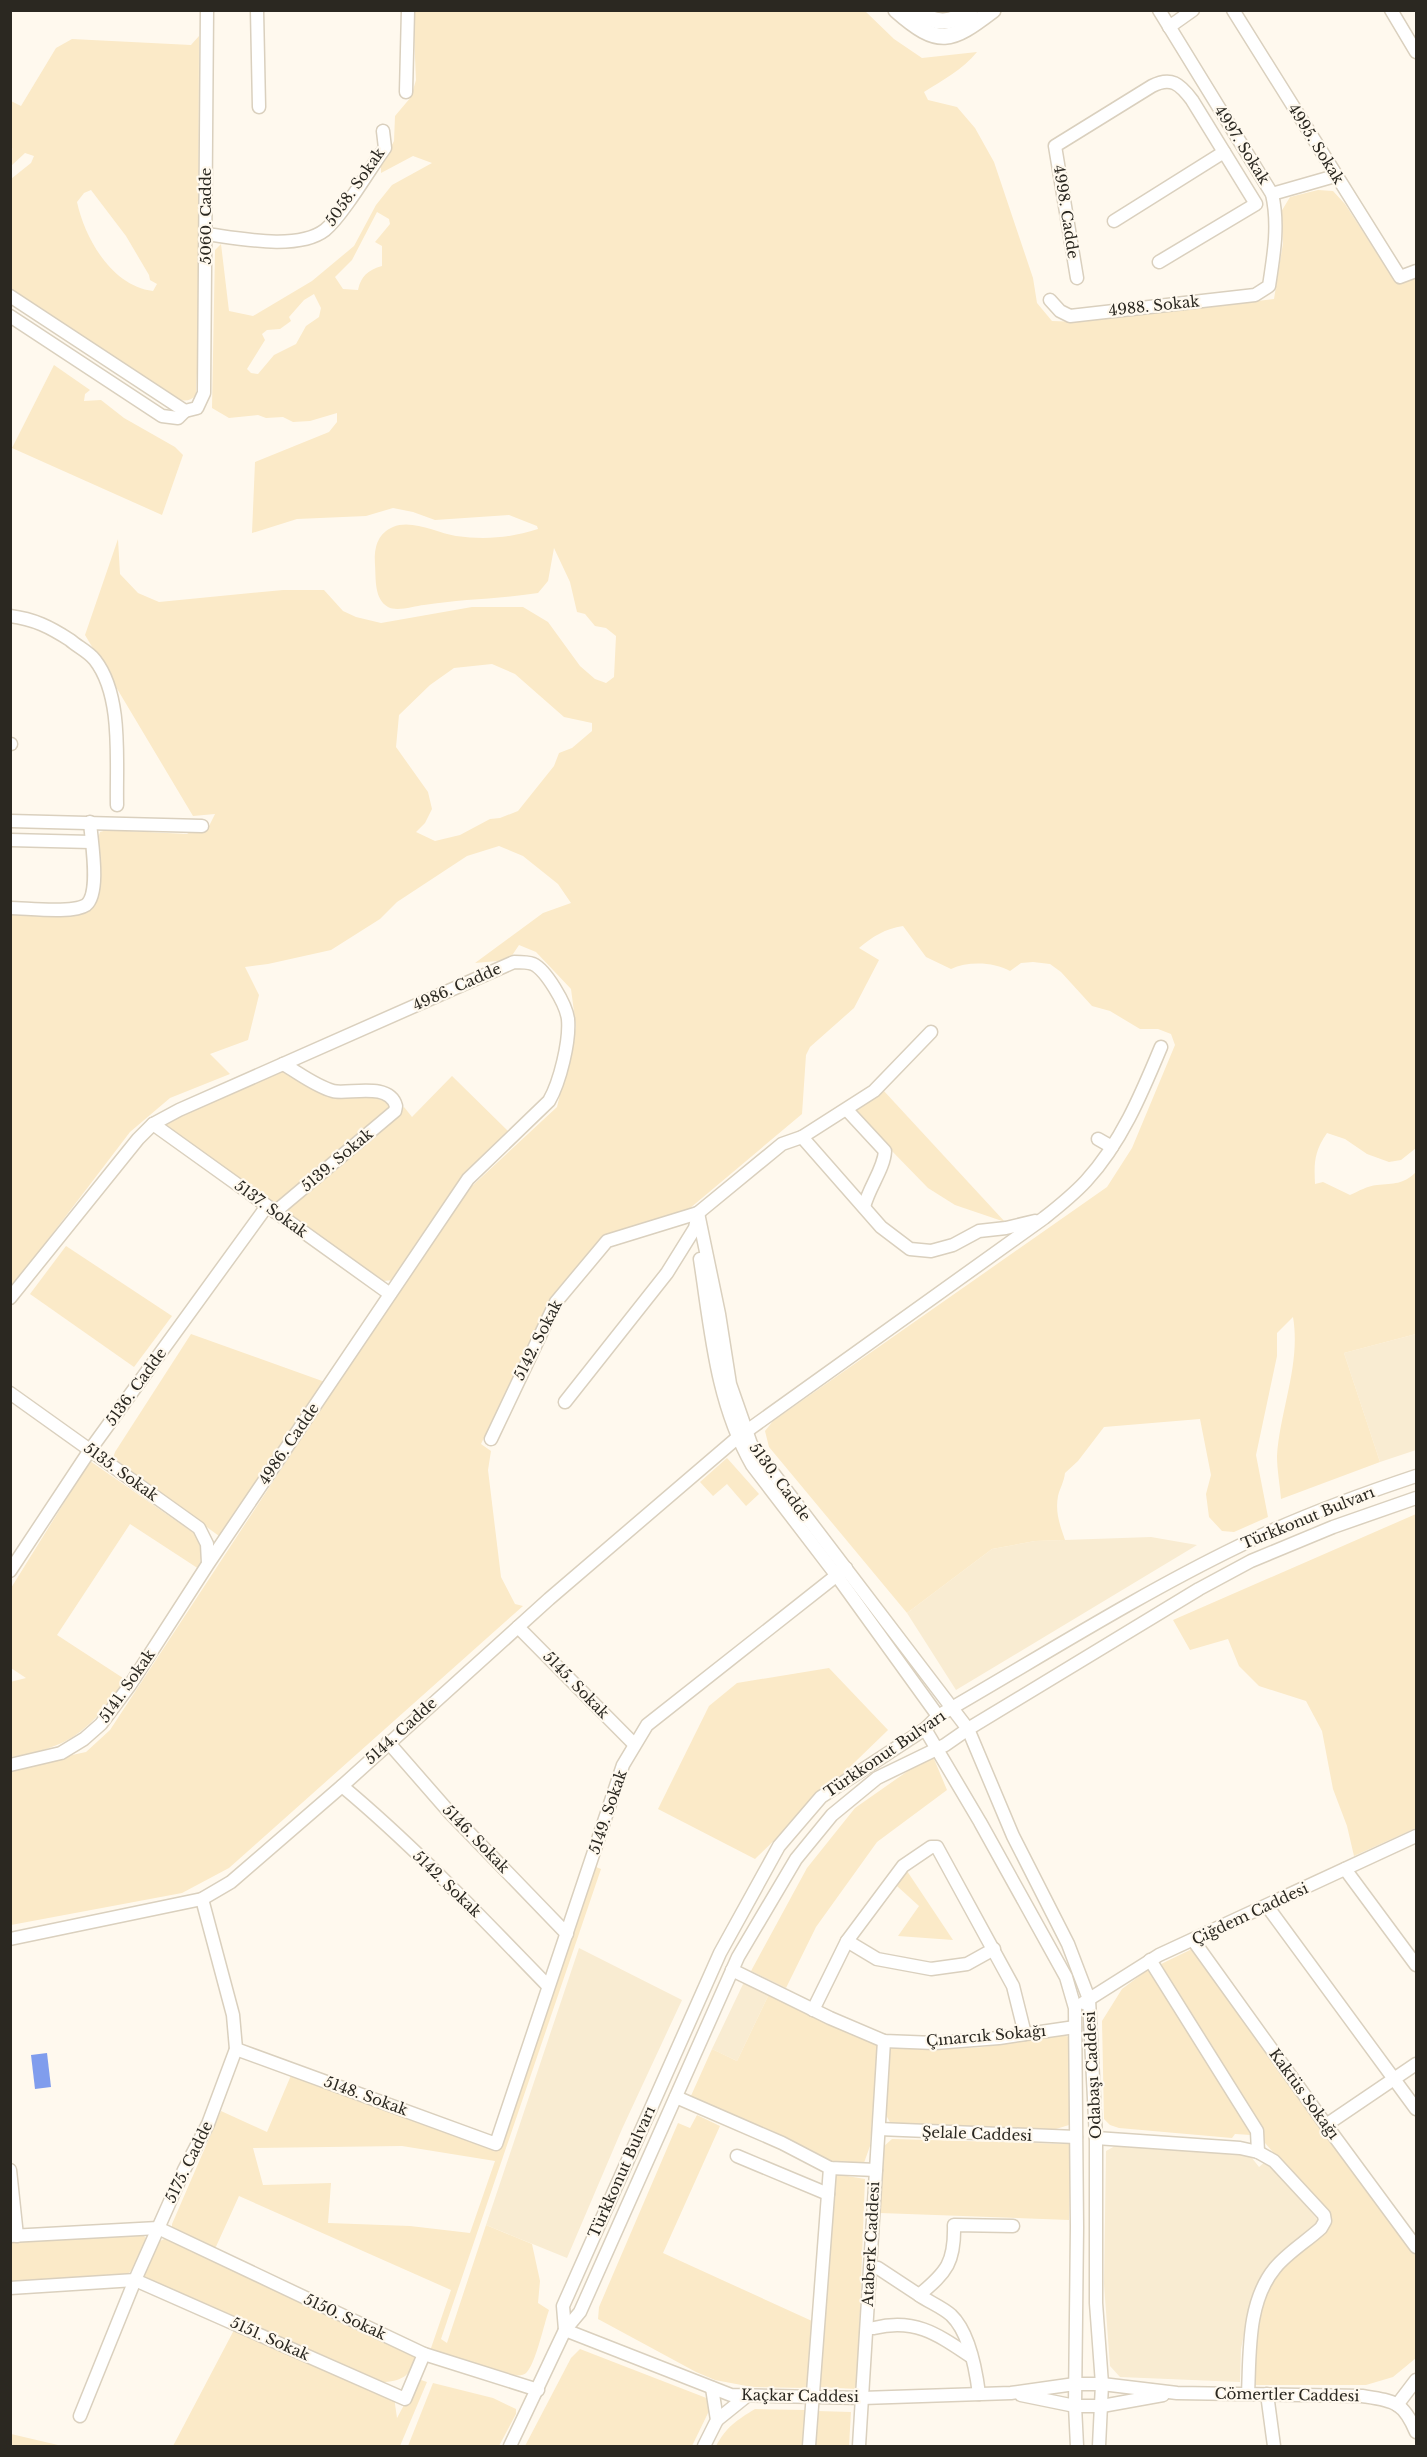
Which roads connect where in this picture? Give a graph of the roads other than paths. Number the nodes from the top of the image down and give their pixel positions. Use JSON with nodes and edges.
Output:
{"nodes":[{"id":1,"x":207,"y":10,"type":"edge"},
{"id":2,"x":257,"y":10,"type":"edge"},
{"id":3,"x":408,"y":10,"type":"edge"},
{"id":4,"x":896,"y":10,"type":"edge"},
{"id":5,"x":916,"y":10,"type":"edge"},
{"id":6,"x":970,"y":10,"type":"edge"},
{"id":7,"x":993,"y":10,"type":"edge"},
{"id":8,"x":1159,"y":10,"type":"edge"},
{"id":9,"x":1192,"y":10,"type":"edge"},
{"id":10,"x":1233,"y":10,"type":"edge"},
{"id":11,"x":1391,"y":10,"type":"edge"},
{"id":12,"x":1169,"y":27,"type":"junction"},
{"id":13,"x":941,"y":29,"type":"junction"},
{"id":14,"x":1416,"y":52,"type":"edge"},
{"id":15,"x":406,"y":92,"type":"dead end"},
{"id":16,"x":1217,"y":105,"type":"junction"},
{"id":17,"x":259,"y":108,"type":"dead end"},
{"id":18,"x":1201,"y":115,"type":"junction"},
{"id":19,"x":383,"y":131,"type":"dead end"},
{"id":20,"x":1224,"y":152,"type":"junction"},
{"id":21,"x":1335,"y":176,"type":"junction"},
{"id":22,"x":1272,"y":194,"type":"junction"},
{"id":23,"x":1114,"y":221,"type":"dead end"},
{"id":24,"x":206,"y":234,"type":"junction"},
{"id":25,"x":1159,"y":262,"type":"dead end"},
{"id":26,"x":1416,"y":271,"type":"edge"},
{"id":27,"x":1077,"y":278,"type":"dead end"},
{"id":28,"x":1263,"y":291,"type":"joint"},
{"id":29,"x":10,"y":296,"type":"edge"},
{"id":30,"x":1050,"y":300,"type":"dead end"},
{"id":31,"x":10,"y":316,"type":"edge"},
{"id":32,"x":185,"y":411,"type":"junction"},
{"id":33,"x":10,"y":616,"type":"edge"},
{"id":34,"x":117,"y":805,"type":"dead end"},
{"id":35,"x":10,"y":821,"type":"edge"},
{"id":36,"x":90,"y":822,"type":"junction"},
{"id":37,"x":202,"y":826,"type":"dead end"},
{"id":38,"x":10,"y":840,"type":"edge"},
{"id":39,"x":91,"y":842,"type":"junction"},
{"id":40,"x":10,"y":908,"type":"edge"},
{"id":41,"x":930,"y":1032,"type":"dead end"},
{"id":42,"x":1161,"y":1047,"type":"dead end"},
{"id":43,"x":283,"y":1064,"type":"junction"},
{"id":44,"x":847,"y":1110,"type":"junction"},
{"id":45,"x":153,"y":1124,"type":"junction"},
{"id":46,"x":802,"y":1137,"type":"junction"},
{"id":47,"x":1098,"y":1139,"type":"dead end"},
{"id":48,"x":1112,"y":1147,"type":"junction"},
{"id":49,"x":864,"y":1207,"type":"junction"},
{"id":50,"x":271,"y":1209,"type":"junction"},
{"id":51,"x":698,"y":1213,"type":"junction"},
{"id":52,"x":1044,"y":1218,"type":"junction"},
{"id":53,"x":695,"y":1228,"type":"junction"},
{"id":54,"x":390,"y":1294,"type":"junction"},
{"id":55,"x":10,"y":1298,"type":"edge"},
{"id":56,"x":10,"y":1393,"type":"edge"},
{"id":57,"x":565,"y":1402,"type":"dead end"},
{"id":58,"x":741,"y":1435,"type":"junction"},
{"id":59,"x":491,"y":1439,"type":"dead end"},
{"id":60,"x":90,"y":1450,"type":"junction"},
{"id":61,"x":1416,"y":1476,"type":"edge"},
{"id":62,"x":1416,"y":1498,"type":"edge"},
{"id":63,"x":208,"y":1564,"type":"junction"},
{"id":64,"x":10,"y":1571,"type":"edge"},
{"id":65,"x":842,"y":1572,"type":"junction"},
{"id":66,"x":518,"y":1627,"type":"junction"},
{"id":67,"x":952,"y":1709,"type":"junction"},
{"id":68,"x":938,"y":1716,"type":"junction"},
{"id":69,"x":925,"y":1729,"type":"junction"},
{"id":70,"x":968,"y":1729,"type":"junction"},
{"id":71,"x":388,"y":1742,"type":"junction"},
{"id":72,"x":634,"y":1744,"type":"junction"},
{"id":73,"x":936,"y":1748,"type":"junction"},
{"id":74,"x":10,"y":1765,"type":"edge"},
{"id":75,"x":342,"y":1786,"type":"junction"},
{"id":76,"x":1416,"y":1836,"type":"edge"},
{"id":77,"x":1345,"y":1869,"type":"junction"},
{"id":78,"x":202,"y":1899,"type":"junction"},
{"id":79,"x":1267,"y":1906,"type":"junction"},
{"id":80,"x":567,"y":1934,"type":"junction"},
{"id":81,"x":10,"y":1939,"type":"edge"},
{"id":82,"x":1193,"y":1940,"type":"junction"},
{"id":83,"x":847,"y":1941,"type":"junction"},
{"id":84,"x":994,"y":1948,"type":"junction"},
{"id":85,"x":1150,"y":1960,"type":"junction"},
{"id":86,"x":1416,"y":1965,"type":"edge"},
{"id":87,"x":732,"y":1970,"type":"junction"},
{"id":88,"x":548,"y":1986,"type":"junction"},
{"id":89,"x":1089,"y":1999,"type":"junction"},
{"id":90,"x":1075,"y":2008,"type":"junction"},
{"id":91,"x":813,"y":2010,"type":"junction"},
{"id":92,"x":1075,"y":2027,"type":"junction"},
{"id":93,"x":1025,"y":2034,"type":"junction"},
{"id":94,"x":884,"y":2041,"type":"junction"},
{"id":95,"x":236,"y":2049,"type":"junction"},
{"id":96,"x":1416,"y":2064,"type":"edge"},
{"id":97,"x":1395,"y":2078,"type":"junction"},
{"id":98,"x":676,"y":2097,"type":"junction"},
{"id":99,"x":1416,"y":2109,"type":"edge"},
{"id":100,"x":1326,"y":2125,"type":"junction"},
{"id":101,"x":879,"y":2128,"type":"junction"},
{"id":102,"x":1076,"y":2137,"type":"junction"},
{"id":103,"x":1096,"y":2138,"type":"junction"},
{"id":104,"x":496,"y":2144,"type":"joint"},
{"id":105,"x":1258,"y":2152,"type":"junction"},
{"id":106,"x":737,"y":2156,"type":"dead end"},
{"id":107,"x":830,"y":2168,"type":"junction"},
{"id":108,"x":10,"y":2170,"type":"edge"},
{"id":109,"x":876,"y":2170,"type":"junction"},
{"id":110,"x":828,"y":2194,"type":"junction"},
{"id":111,"x":1013,"y":2226,"type":"dead end"},
{"id":112,"x":158,"y":2228,"type":"junction"},
{"id":113,"x":14,"y":2236,"type":"edge"},
{"id":114,"x":1416,"y":2247,"type":"edge"},
{"id":115,"x":878,"y":2268,"type":"dead end"},
{"id":116,"x":135,"y":2280,"type":"junction"},
{"id":117,"x":10,"y":2288,"type":"edge"},
{"id":118,"x":919,"y":2295,"type":"junction"},
{"id":119,"x":874,"y":2328,"type":"dead end"},
{"id":120,"x":565,"y":2330,"type":"junction"},
{"id":121,"x":424,"y":2354,"type":"junction"},
{"id":122,"x":970,"y":2356,"type":"junction"},
{"id":123,"x":1416,"y":2380,"type":"edge"},
{"id":124,"x":1075,"y":2384,"type":"junction"},
{"id":125,"x":1102,"y":2384,"type":"junction"},
{"id":126,"x":712,"y":2388,"type":"junction"},
{"id":127,"x":538,"y":2390,"type":"junction"},
{"id":128,"x":1011,"y":2393,"type":"junction"},
{"id":129,"x":1177,"y":2393,"type":"junction"},
{"id":130,"x":980,"y":2394,"type":"junction"},
{"id":131,"x":1248,"y":2394,"type":"junction"},
{"id":132,"x":1267,"y":2394,"type":"junction"},
{"id":133,"x":748,"y":2395,"type":"junction"},
{"id":134,"x":813,"y":2397,"type":"junction"},
{"id":135,"x":862,"y":2398,"type":"junction"},
{"id":136,"x":1396,"y":2405,"type":"junction"},
{"id":137,"x":1075,"y":2406,"type":"junction"},
{"id":138,"x":1102,"y":2406,"type":"junction"},
{"id":139,"x":80,"y":2416,"type":"dead end"},
{"id":140,"x":717,"y":2420,"type":"junction"},
{"id":141,"x":1416,"y":2432,"type":"edge"},
{"id":142,"x":510,"y":2446,"type":"edge"},
{"id":143,"x":704,"y":2446,"type":"edge"},
{"id":144,"x":809,"y":2446,"type":"edge"},
{"id":145,"x":859,"y":2446,"type":"edge"},
{"id":146,"x":1077,"y":2446,"type":"edge"},
{"id":147,"x":1099,"y":2446,"type":"edge"},
{"id":148,"x":1274,"y":2446,"type":"edge"}],
"edges":[{"from":1,"to":24,"type":"street","name":"5060. Cadde"},
{"from":2,"to":17,"type":"street"},
{"from":3,"to":15,"type":"street"},
{"from":4,"to":13,"type":"main road"},
{"from":5,"to":13,"type":"main road"},
{"from":6,"to":13,"type":"main road"},
{"from":7,"to":13,"type":"main road"},
{"from":8,"to":12,"type":"street","name":"4997. Sokak"},
{"from":9,"to":12,"type":"street"},
{"from":10,"to":21,"type":"street","name":"4995. Sokak"},
{"from":11,"to":14,"type":"street"},
{"from":12,"to":16,"type":"street","name":"4997. Sokak"},
{"from":16,"to":18,"type":"street"},
{"from":16,"to":22,"type":"street","name":"4997. Sokak"},
{"from":18,"to":20,"type":"street"},
{"from":18,"to":27,"type":"street","name":"4998. Cadde"},
{"from":19,"to":24,"type":"street","name":"5058. Sokak"},
{"from":20,"to":23,"type":"street"},
{"from":20,"to":25,"type":"street"},
{"from":21,"to":22,"type":"street"},
{"from":21,"to":26,"type":"street","name":"4995. Sokak"},
{"from":22,"to":28,"type":"street","name":"4997. Sokak"},
{"from":24,"to":32,"type":"street","name":"5060. Cadde"},
{"from":28,"to":30,"type":"street","name":"4988. Sokak"},
{"from":29,"to":32,"type":"street"},
{"from":31,"to":32,"type":"street"},
{"from":33,"to":34,"type":"street"},
{"from":35,"to":36,"type":"street"},
{"from":36,"to":37,"type":"street"},
{"from":36,"to":39,"type":"street"},
{"from":38,"to":39,"type":"street"},
{"from":39,"to":40,"type":"street"},
{"from":41,"to":44,"type":"street"},
{"from":42,"to":48,"type":"street","name":"5144. Cadde"},
{"from":43,"to":45,"type":"street","name":"4986. Cadde"},
{"from":43,"to":50,"type":"street","name":"5139. Sokak"},
{"from":43,"to":54,"type":"street","name":"4986. Cadde"},
{"from":44,"to":46,"type":"street"},
{"from":44,"to":49,"type":"street"},
{"from":45,"to":50,"type":"street","name":"5137. Sokak"},
{"from":45,"to":55,"type":"street","name":"4986. Cadde"},
{"from":46,"to":49,"type":"street"},
{"from":46,"to":51,"type":"street"},
{"from":47,"to":48,"type":"street"},
{"from":48,"to":52,"type":"street","name":"5144. Cadde"},
{"from":49,"to":52,"type":"street"},
{"from":50,"to":54,"type":"street","name":"5137. Sokak"},
{"from":50,"to":60,"type":"street","name":"5136. Cadde"},
{"from":51,"to":53,"type":"street"},
{"from":51,"to":58,"type":"street","name":"5130. Cadde"},
{"from":51,"to":59,"type":"street","name":"5142. Sokak"},
{"from":52,"to":58,"type":"street","name":"5144. Cadde"},
{"from":53,"to":57,"type":"street"},
{"from":53,"to":58,"type":"street","name":"5130. Cadde"},
{"from":54,"to":63,"type":"street","name":"4986. Cadde"},
{"from":56,"to":60,"type":"street","name":"5135. Sokak"},
{"from":58,"to":65,"type":"street","name":"5130. Cadde"},
{"from":58,"to":66,"type":"street","name":"5144. Cadde"},
{"from":60,"to":63,"type":"street","name":"5135. Sokak"},
{"from":60,"to":64,"type":"street","name":"5136. Cadde"},
{"from":61,"to":67,"type":"street","name":"Türkkonut Bulvarı"},
{"from":62,"to":70,"type":"street","name":"Türkkonut Bulvarı"},
{"from":63,"to":74,"type":"street","name":"5141. Sokak"},
{"from":65,"to":67,"type":"street","name":"5130. Cadde"},
{"from":65,"to":68,"type":"street","name":"5130. Cadde"},
{"from":65,"to":72,"type":"street","name":"5149. Sokak"},
{"from":66,"to":71,"type":"street","name":"5144. Cadde"},
{"from":66,"to":72,"type":"street","name":"5145. Sokak"},
{"from":67,"to":68,"type":"street","name":"Türkkonut Bulvarı"},
{"from":67,"to":70,"type":"street","name":"Odabaşı Caddesi"},
{"from":68,"to":69,"type":"street","name":"Türkkonut Bulvarı"},
{"from":69,"to":73,"type":"street","name":"Odabaşı Caddesi"},
{"from":69,"to":120,"type":"street","name":"Türkkonut Bulvarı"},
{"from":70,"to":73,"type":"street","name":"Türkkonut Bulvarı"},
{"from":70,"to":89,"type":"street","name":"Odabaşı Caddesi"},
{"from":71,"to":75,"type":"street","name":"5144. Cadde"},
{"from":71,"to":80,"type":"street","name":"5146. Sokak"},
{"from":72,"to":80,"type":"street","name":"5149. Sokak"},
{"from":73,"to":87,"type":"street","name":"Türkkonut Bulvarı"},
{"from":73,"to":90,"type":"street","name":"Odabaşı Caddesi"},
{"from":75,"to":78,"type":"street","name":"5144. Cadde"},
{"from":75,"to":88,"type":"street","name":"5142. Sokak"},
{"from":76,"to":77,"type":"street","name":"Çiğdem Caddesi"},
{"from":77,"to":79,"type":"street","name":"Çiğdem Caddesi"},
{"from":77,"to":86,"type":"street"},
{"from":78,"to":81,"type":"street","name":"5144. Cadde"},
{"from":78,"to":95,"type":"street","name":"5175. Cadde"},
{"from":79,"to":82,"type":"street","name":"Çiğdem Caddesi"},
{"from":79,"to":97,"type":"street"},
{"from":80,"to":88,"type":"street","name":"5149. Sokak"},
{"from":82,"to":85,"type":"street","name":"Çiğdem Caddesi"},
{"from":82,"to":100,"type":"street","name":"Kaktüs Sokağı"},
{"from":83,"to":84,"type":"street"},
{"from":83,"to":84,"type":"street"},
{"from":83,"to":91,"type":"street"},
{"from":84,"to":93,"type":"street"},
{"from":85,"to":89,"type":"street","name":"Çiğdem Caddesi"},
{"from":85,"to":105,"type":"street"},
{"from":87,"to":91,"type":"street","name":"Çınarcık Sokağı"},
{"from":87,"to":98,"type":"street","name":"Türkkonut Bulvarı"},
{"from":88,"to":104,"type":"street","name":"5149. Sokak"},
{"from":89,"to":90,"type":"street","name":"Çiğdem Caddesi"},
{"from":89,"to":103,"type":"street","name":"Odabaşı Caddesi"},
{"from":90,"to":92,"type":"street","name":"Odabaşı Caddesi"},
{"from":91,"to":94,"type":"street","name":"Çınarcık Sokağı"},
{"from":92,"to":93,"type":"street","name":"Çınarcık Sokağı"},
{"from":92,"to":102,"type":"street","name":"Odabaşı Caddesi"},
{"from":93,"to":94,"type":"street","name":"Çınarcık Sokağı"},
{"from":94,"to":101,"type":"street","name":"Ataberk Caddesi"},
{"from":95,"to":104,"type":"street","name":"5148. Sokak"},
{"from":95,"to":112,"type":"street","name":"5175. Cadde"},
{"from":96,"to":97,"type":"street"},
{"from":97,"to":99,"type":"street"},
{"from":97,"to":100,"type":"street"},
{"from":98,"to":107,"type":"street"},
{"from":98,"to":120,"type":"street","name":"Türkkonut Bulvarı"},
{"from":100,"to":114,"type":"street","name":"Kaktüs Sokağı"},
{"from":101,"to":102,"type":"street","name":"Şelale Caddesi"},
{"from":101,"to":109,"type":"street","name":"Ataberk Caddesi"},
{"from":102,"to":124,"type":"street","name":"Odabaşı Caddesi"},
{"from":103,"to":105,"type":"street"},
{"from":103,"to":125,"type":"street","name":"Odabaşı Caddesi"},
{"from":105,"to":131,"type":"street"},
{"from":106,"to":110,"type":"street"},
{"from":107,"to":109,"type":"street"},
{"from":107,"to":110,"type":"street"},
{"from":108,"to":113,"type":"street"},
{"from":109,"to":135,"type":"street","name":"Ataberk Caddesi"},
{"from":110,"to":134,"type":"street"},
{"from":111,"to":118,"type":"street"},
{"from":112,"to":113,"type":"street"},
{"from":112,"to":116,"type":"street","name":"5175. Cadde"},
{"from":112,"to":121,"type":"street","name":"5150. Sokak"},
{"from":115,"to":118,"type":"street"},
{"from":116,"to":117,"type":"street"},
{"from":116,"to":121,"type":"street","name":"5151. Sokak"},
{"from":116,"to":139,"type":"street","name":"5175. Cadde"},
{"from":118,"to":122,"type":"street"},
{"from":119,"to":122,"type":"street"},
{"from":120,"to":126,"type":"street","name":"Kaçkar Caddesi"},
{"from":120,"to":127,"type":"street","name":"Türkkonut Bulvarı"},
{"from":121,"to":127,"type":"street","name":"5150. Sokak"},
{"from":122,"to":130,"type":"street"},
{"from":123,"to":136,"type":"street"},
{"from":124,"to":125,"type":"street","name":"Kaçkar Caddesi"},
{"from":124,"to":128,"type":"street","name":"Kaçkar Caddesi"},
{"from":124,"to":137,"type":"street","name":"Odabaşı Caddesi"},
{"from":125,"to":129,"type":"street","name":"Cömertler Caddesi"},
{"from":125,"to":138,"type":"street","name":"Odabaşı Caddesi"},
{"from":126,"to":133,"type":"street","name":"Kaçkar Caddesi"},
{"from":126,"to":140,"type":"street"},
{"from":127,"to":142,"type":"street","name":"Türkkonut Bulvarı"},
{"from":128,"to":130,"type":"street","name":"Kaçkar Caddesi"},
{"from":128,"to":137,"type":"street","name":"Kaçkar Caddesi"},
{"from":129,"to":131,"type":"street","name":"Cömertler Caddesi"},
{"from":129,"to":138,"type":"street","name":"Cömertler Caddesi"},
{"from":130,"to":135,"type":"street","name":"Kaçkar Caddesi"},
{"from":131,"to":132,"type":"street","name":"Cömertler Caddesi"},
{"from":132,"to":136,"type":"street","name":"Cömertler Caddesi"},
{"from":132,"to":148,"type":"street"},
{"from":133,"to":134,"type":"street","name":"Kaçkar Caddesi"},
{"from":133,"to":140,"type":"street"},
{"from":134,"to":135,"type":"street","name":"Kaçkar Caddesi"},
{"from":134,"to":144,"type":"street"},
{"from":135,"to":145,"type":"street","name":"Ataberk Caddesi"},
{"from":136,"to":141,"type":"street"},
{"from":137,"to":138,"type":"street","name":"Kaçkar Caddesi"},
{"from":137,"to":146,"type":"street","name":"Odabaşı Caddesi"},
{"from":138,"to":147,"type":"street","name":"Odabaşı Caddesi"},
{"from":140,"to":143,"type":"street"}]}
